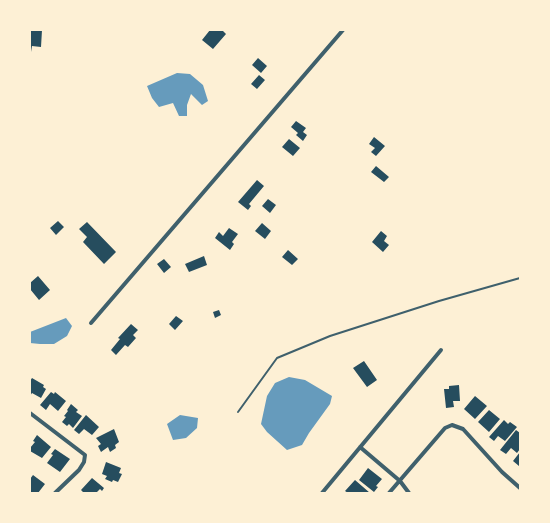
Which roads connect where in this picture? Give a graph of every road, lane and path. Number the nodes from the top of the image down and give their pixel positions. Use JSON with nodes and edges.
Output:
{"nodes":[{"id":1,"x":343,"y":30,"type":"edge"},
{"id":2,"x":520,"y":278,"type":"edge"},
{"id":3,"x":91,"y":323,"type":"dead end"},
{"id":4,"x":441,"y":350,"type":"dead end"},
{"id":5,"x":238,"y":412,"type":"dead end"},
{"id":6,"x":30,"y":413,"type":"edge"},
{"id":7,"x":360,"y":447,"type":"junction"},
{"id":8,"x":400,"y":481,"type":"junction"},
{"id":9,"x":520,"y":488,"type":"edge"},
{"id":10,"x":55,"y":493,"type":"edge"},
{"id":11,"x":322,"y":493,"type":"edge"},
{"id":12,"x":389,"y":493,"type":"edge"},
{"id":13,"x":409,"y":493,"type":"edge"}],
"edges":[{"from":1,"to":3,"type":"street"},
{"from":2,"to":5,"type":"lane"},
{"from":4,"to":7,"type":"street"},
{"from":6,"to":10,"type":"street"},
{"from":7,"to":8,"type":"street"},
{"from":7,"to":11,"type":"street"},
{"from":8,"to":9,"type":"street"},
{"from":8,"to":12,"type":"street"},
{"from":8,"to":13,"type":"street"}]}
